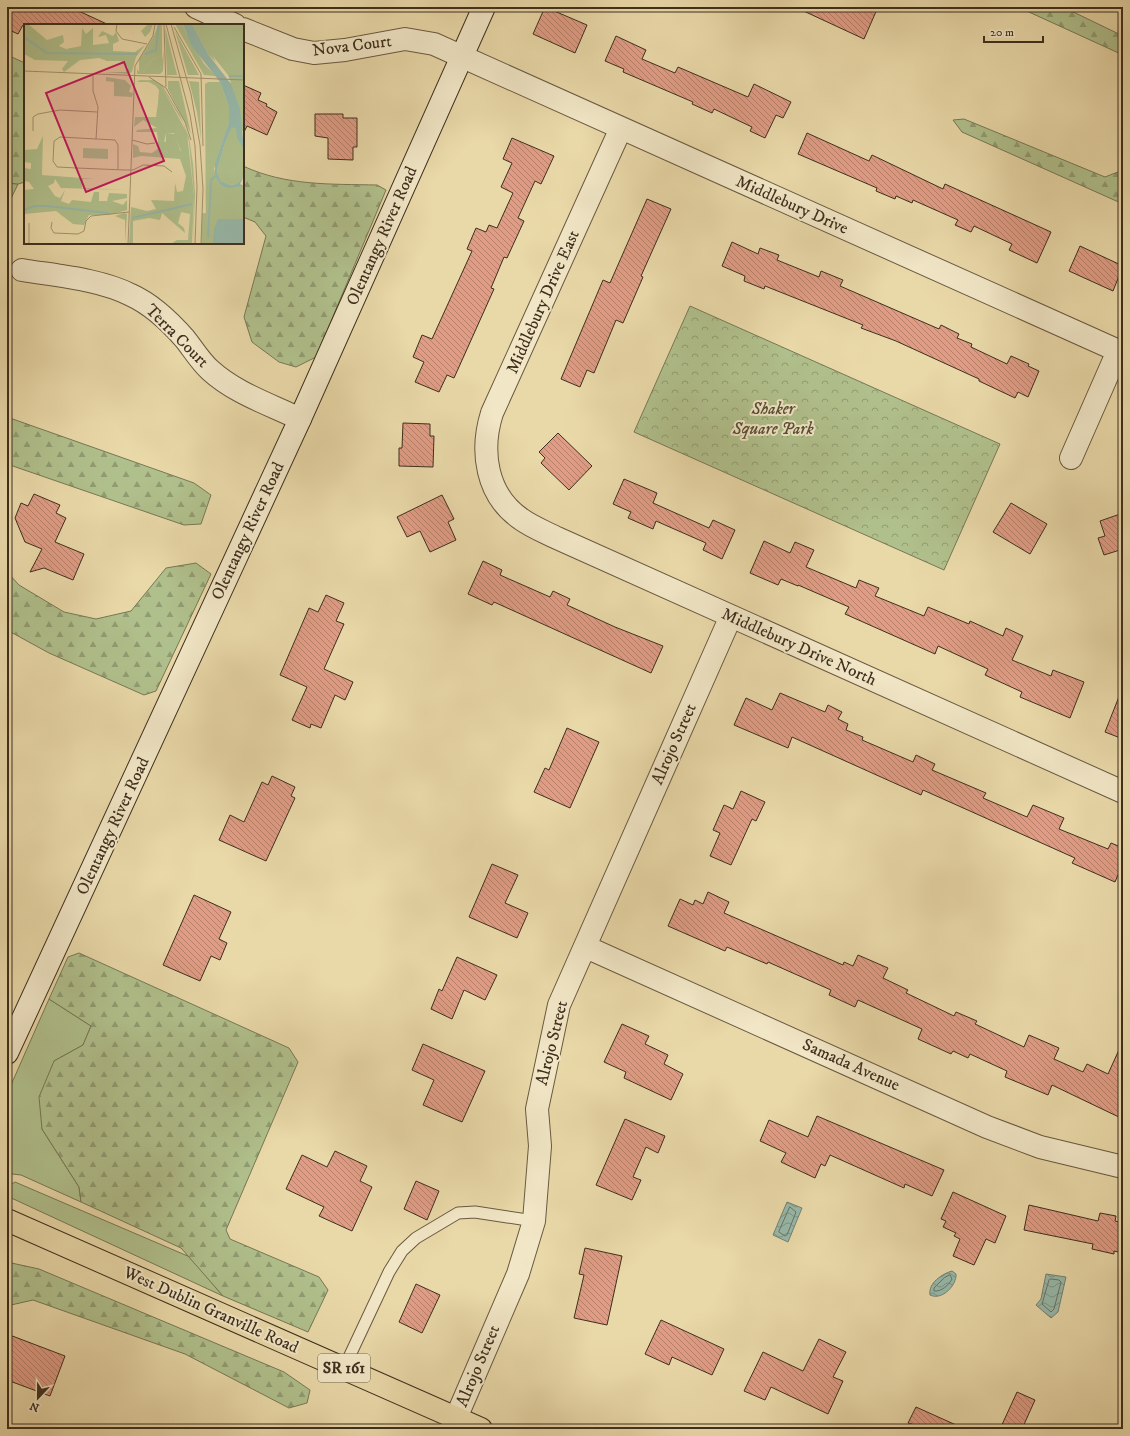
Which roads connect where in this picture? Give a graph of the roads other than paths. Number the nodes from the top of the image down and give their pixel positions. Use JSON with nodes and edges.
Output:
{"nodes":[{"id":1,"x":196,"y":7,"type":"edge"},
{"id":2,"x":484,"y":7,"type":"edge"},
{"id":3,"x":232,"y":24,"type":"edge"},
{"id":4,"x":244,"y":29,"type":"edge"},
{"id":5,"x":462,"y":56,"type":"junction"},
{"id":6,"x":621,"y":128,"type":"junction"},
{"id":7,"x":22,"y":270,"type":"dead end"},
{"id":8,"x":1121,"y":352,"type":"edge"},
{"id":9,"x":300,"y":419,"type":"junction"},
{"id":10,"x":1071,"y":458,"type":"dead end"},
{"id":11,"x":492,"y":480,"type":"joint"},
{"id":12,"x":731,"y":616,"type":"junction"},
{"id":13,"x":1123,"y":792,"type":"edge"},
{"id":14,"x":586,"y":947,"type":"junction"},
{"id":15,"x":7,"y":1053,"type":"edge"},
{"id":16,"x":1123,"y":1167,"type":"edge"},
{"id":17,"x":7,"y":1220,"type":"edge"},
{"id":18,"x":534,"y":1221,"type":"junction"},
{"id":19,"x":344,"y":1368,"type":"junction"},
{"id":20,"x":456,"y":1418,"type":"junction"},
{"id":21,"x":481,"y":1429,"type":"edge"}],
"edges":[{"from":1,"to":3,"type":"street"},
{"from":2,"to":5,"type":"street","name":"Olentangy River Road"},
{"from":4,"to":5,"type":"street","name":"Nova Court"},
{"from":5,"to":6,"type":"street","name":"Middlebury Drive"},
{"from":5,"to":9,"type":"street","name":"Olentangy River Road"},
{"from":6,"to":8,"type":"street","name":"Middlebury Drive"},
{"from":6,"to":11,"type":"street","name":"Middlebury Drive East"},
{"from":7,"to":9,"type":"street","name":"Terra Court"},
{"from":8,"to":10,"type":"street"},
{"from":9,"to":15,"type":"street","name":"Olentangy River Road"},
{"from":11,"to":12,"type":"street","name":"Middlebury Drive North"},
{"from":12,"to":13,"type":"street","name":"Middlebury Drive North"},
{"from":12,"to":14,"type":"street","name":"Alrojo Street"},
{"from":14,"to":16,"type":"street","name":"Samada Avenue"},
{"from":14,"to":18,"type":"street","name":"Alrojo Street"},
{"from":17,"to":19,"type":"main road","name":"West Dublin Granville Road","number":"SR 161"},
{"from":18,"to":19,"type":"lane"},
{"from":18,"to":20,"type":"street","name":"Alrojo Street"},
{"from":19,"to":20,"type":"main road","name":"West Dublin Granville Road","number":"SR 161"},
{"from":20,"to":21,"type":"main road","name":"West Dublin Granville Road","number":"SR 161"}]}
